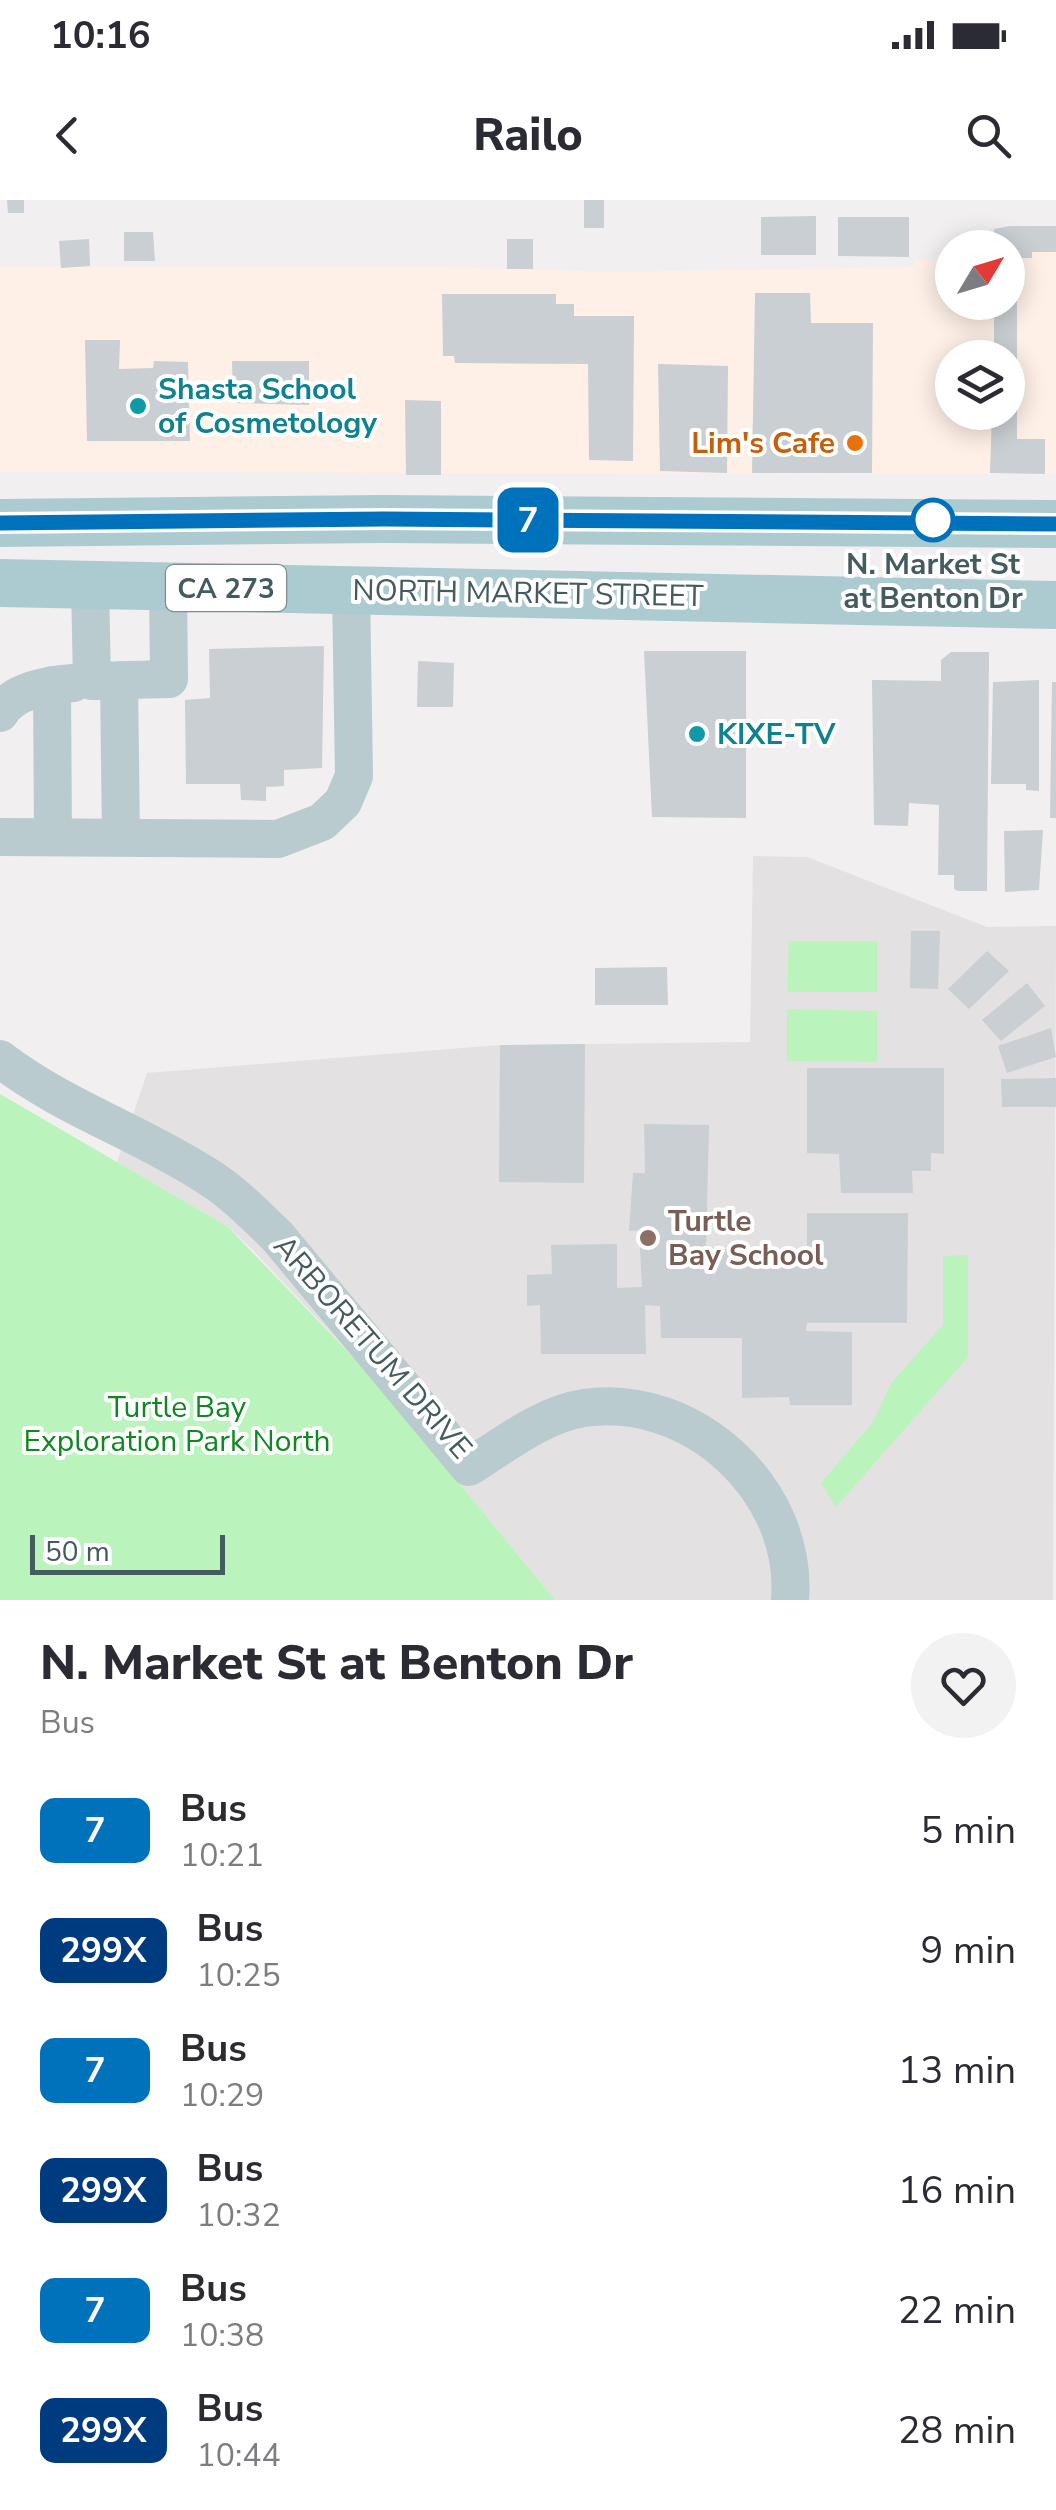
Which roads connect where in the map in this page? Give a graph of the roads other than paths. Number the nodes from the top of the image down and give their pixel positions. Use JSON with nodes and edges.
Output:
{"nodes":[{"id":1,"x":0,"y":523,"type":"edge"},
{"id":2,"x":1056,"y":524,"type":"edge"},
{"id":3,"x":0,"y":583,"type":"edge"},
{"id":4,"x":90,"y":585,"type":"junction"},
{"id":5,"x":168,"y":586,"type":"junction"},
{"id":6,"x":351,"y":590,"type":"junction"},
{"id":7,"x":1056,"y":605,"type":"edge"},
{"id":8,"x":0,"y":680,"type":"edge"},
{"id":9,"x":106,"y":680,"type":"junction"},
{"id":10,"x":49,"y":685,"type":"junction"},
{"id":11,"x":0,"y":713,"type":"edge"},
{"id":12,"x":0,"y":837,"type":"edge"},
{"id":13,"x":54,"y":837,"type":"junction"},
{"id":14,"x":121,"y":838,"type":"junction"},
{"id":15,"x":0,"y":1058,"type":"edge"},
{"id":16,"x":790,"y":1600,"type":"edge"}],
"edges":[{"from":1,"to":2,"type":"main road","number":"CA 273"},
{"from":3,"to":4,"type":"main road","name":"NORTH MARKET STREET","number":"CA 273"},
{"from":4,"to":5,"type":"main road","name":"NORTH MARKET STREET","number":"CA 273"},
{"from":4,"to":9,"type":"street"},
{"from":5,"to":6,"type":"main road","name":"NORTH MARKET STREET","number":"CA 273"},
{"from":5,"to":9,"type":"street"},
{"from":6,"to":7,"type":"main road","name":"NORTH MARKET STREET","number":"CA 273"},
{"from":6,"to":14,"type":"street"},
{"from":8,"to":10,"type":"street"},
{"from":9,"to":10,"type":"street"},
{"from":9,"to":14,"type":"street"},
{"from":10,"to":11,"type":"street"},
{"from":10,"to":13,"type":"street"},
{"from":12,"to":13,"type":"street"},
{"from":13,"to":14,"type":"street"},
{"from":15,"to":16,"type":"street","name":"ARBORETUM DRIVE"}]}
